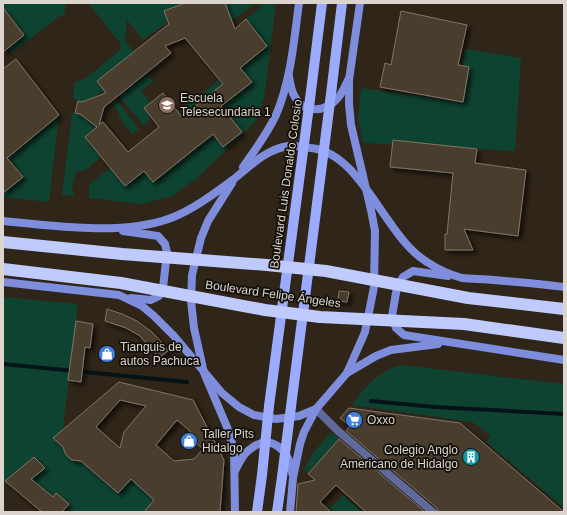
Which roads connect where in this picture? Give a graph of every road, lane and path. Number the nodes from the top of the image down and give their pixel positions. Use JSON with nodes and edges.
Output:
{"nodes":[{"id":1,"x":299,"y":3,"type":"edge"},
{"id":2,"x":322,"y":3,"type":"edge"},
{"id":3,"x":342,"y":3,"type":"edge"},
{"id":4,"x":360,"y":3,"type":"edge"},
{"id":5,"x":289,"y":73,"type":"junction"},
{"id":6,"x":349,"y":80,"type":"junction"},
{"id":7,"x":235,"y":177,"type":"junction"},
{"id":8,"x":366,"y":190,"type":"junction"},
{"id":9,"x":3,"y":221,"type":"edge"},
{"id":10,"x":108,"y":228,"type":"junction"},
{"id":11,"x":3,"y":242,"type":"edge"},
{"id":12,"x":3,"y":270,"type":"edge"},
{"id":13,"x":461,"y":277,"type":"junction"},
{"id":14,"x":3,"y":282,"type":"edge"},
{"id":15,"x":564,"y":287,"type":"edge"},
{"id":16,"x":119,"y":296,"type":"junction"},
{"id":17,"x":564,"y":309,"type":"edge"},
{"id":18,"x":564,"y":338,"type":"edge"},
{"id":19,"x":446,"y":343,"type":"junction"},
{"id":20,"x":564,"y":360,"type":"edge"},
{"id":21,"x":204,"y":373,"type":"junction"},
{"id":22,"x":347,"y":373,"type":"junction"},
{"id":23,"x":316,"y":408,"type":"junction"},
{"id":24,"x":235,"y":471,"type":"junction"},
{"id":25,"x":293,"y":478,"type":"junction"},
{"id":26,"x":235,"y":512,"type":"edge"},
{"id":27,"x":257,"y":512,"type":"edge"},
{"id":28,"x":278,"y":512,"type":"edge"},
{"id":29,"x":290,"y":512,"type":"edge"},
{"id":30,"x":433,"y":512,"type":"edge"}],
"edges":[{"from":1,"to":5,"type":"main road","name":"Boulevard Luis Donaldo Colosio"},
{"from":2,"to":27,"type":"main road","name":"Boulevard Luis Donaldo Colosio","bridge":true},
{"from":3,"to":28,"type":"main road","bridge":true},
{"from":4,"to":6,"type":"main road"},
{"from":5,"to":6,"type":"main road"},
{"from":5,"to":7,"type":"main road","name":"Boulevard Luis Donaldo Colosio"},
{"from":6,"to":8,"type":"main road"},
{"from":7,"to":8,"type":"main road"},
{"from":7,"to":10,"type":"main road"},
{"from":7,"to":21,"type":"main road","name":"Boulevard Luis Donaldo Colosio"},
{"from":8,"to":13,"type":"main road"},
{"from":8,"to":22,"type":"main road"},
{"from":9,"to":10,"type":"main road"},
{"from":10,"to":16,"type":"main road"},
{"from":11,"to":17,"type":"highway","name":"Boulevard Felipe Ángeles","bridge":true},
{"from":12,"to":18,"type":"highway","name":"Boulevard Felipe Ángeles","bridge":true},
{"from":13,"to":15,"type":"main road"},
{"from":13,"to":19,"type":"main road"},
{"from":14,"to":16,"type":"main road"},
{"from":16,"to":21,"type":"main road"},
{"from":19,"to":20,"type":"main road"},
{"from":19,"to":22,"type":"main road"},
{"from":21,"to":23,"type":"main road"},
{"from":21,"to":24,"type":"main road"},
{"from":22,"to":23,"type":"main road"},
{"from":23,"to":25,"type":"main road"},
{"from":23,"to":30,"type":"street"},
{"from":24,"to":25,"type":"main road"},
{"from":24,"to":26,"type":"main road"},
{"from":25,"to":29,"type":"main road"}]}
